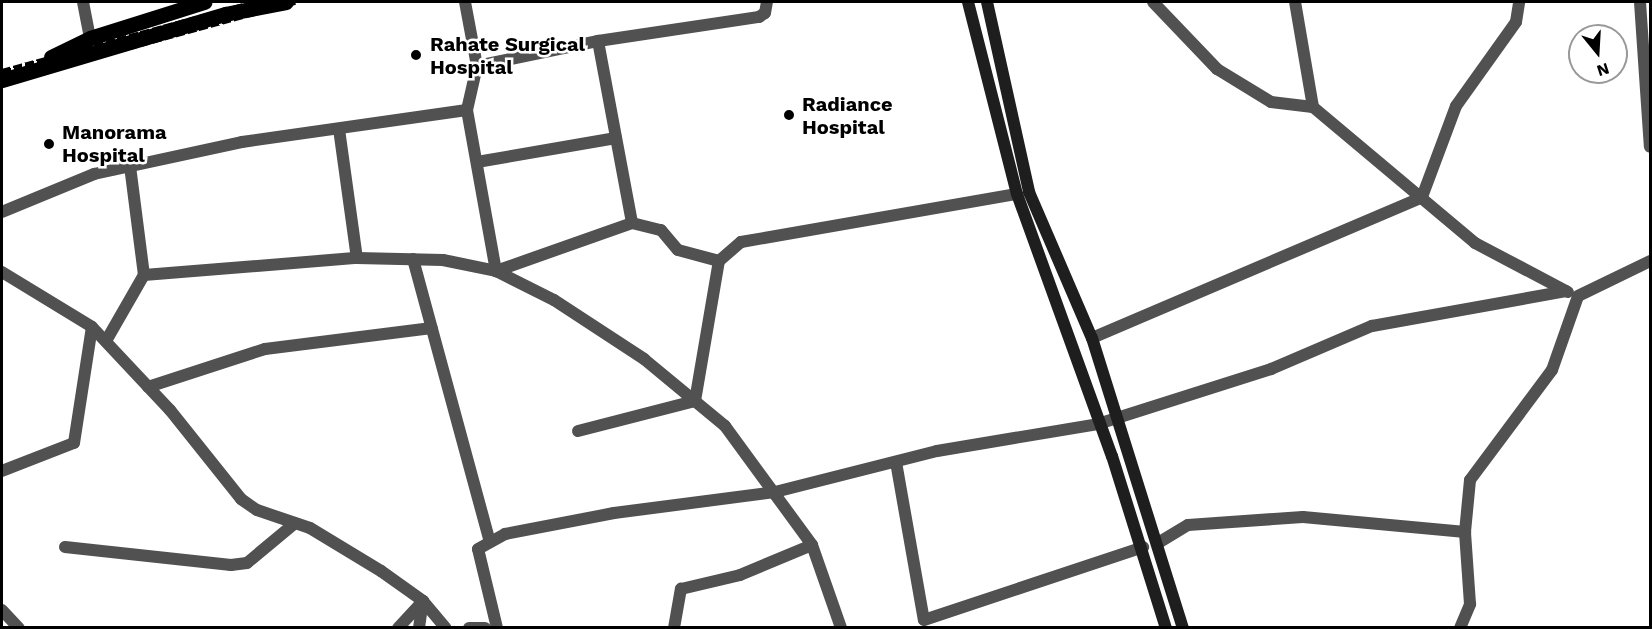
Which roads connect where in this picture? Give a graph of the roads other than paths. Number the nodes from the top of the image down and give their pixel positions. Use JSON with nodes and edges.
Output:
{"nodes":[{"id":1,"x":83,"y":2,"type":"edge"},
{"id":2,"x":204,"y":2,"type":"edge"},
{"id":3,"x":286,"y":2,"type":"edge"},
{"id":4,"x":465,"y":2,"type":"edge"},
{"id":5,"x":767,"y":2,"type":"edge"},
{"id":6,"x":968,"y":2,"type":"edge"},
{"id":7,"x":987,"y":2,"type":"edge"},
{"id":8,"x":1153,"y":2,"type":"edge"},
{"id":9,"x":1295,"y":2,"type":"edge"},
{"id":10,"x":1519,"y":2,"type":"edge"},
{"id":11,"x":1640,"y":2,"type":"edge"},
{"id":12,"x":90,"y":38,"type":"junction"},
{"id":13,"x":598,"y":41,"type":"junction"},
{"id":14,"x":477,"y":66,"type":"junction"},
{"id":15,"x":2,"y":70,"type":"edge"},
{"id":16,"x":2,"y":80,"type":"edge"},
{"id":17,"x":1649,"y":106,"type":"edge"},
{"id":18,"x":1313,"y":107,"type":"junction"},
{"id":19,"x":468,"y":110,"type":"junction"},
{"id":20,"x":339,"y":129,"type":"junction"},
{"id":21,"x":616,"y":138,"type":"junction"},
{"id":22,"x":1650,"y":147,"type":"edge"},
{"id":23,"x":477,"y":162,"type":"junction"},
{"id":24,"x":130,"y":166,"type":"junction"},
{"id":25,"x":1017,"y":194,"type":"junction"},
{"id":26,"x":1422,"y":197,"type":"junction"},
{"id":27,"x":2,"y":212,"type":"edge"},
{"id":28,"x":632,"y":223,"type":"junction"},
{"id":29,"x":357,"y":258,"type":"junction"},
{"id":30,"x":413,"y":260,"type":"junction"},
{"id":31,"x":719,"y":261,"type":"junction"},
{"id":32,"x":1650,"y":261,"type":"edge"},
{"id":33,"x":496,"y":271,"type":"junction"},
{"id":34,"x":2,"y":272,"type":"edge"},
{"id":35,"x":144,"y":275,"type":"junction"},
{"id":36,"x":1572,"y":294,"type":"junction"},
{"id":37,"x":92,"y":327,"type":"junction"},
{"id":38,"x":432,"y":328,"type":"junction"},
{"id":39,"x":1092,"y":338,"type":"junction"},
{"id":40,"x":105,"y":341,"type":"junction"},
{"id":41,"x":148,"y":387,"type":"junction"},
{"id":42,"x":695,"y":401,"type":"junction"},
{"id":43,"x":1117,"y":419,"type":"junction"},
{"id":44,"x":1098,"y":424,"type":"junction"},
{"id":45,"x":578,"y":431,"type":"dead end"},
{"id":46,"x":896,"y":462,"type":"junction"},
{"id":47,"x":2,"y":471,"type":"edge"},
{"id":48,"x":775,"y":492,"type":"junction"},
{"id":49,"x":295,"y":523,"type":"junction"},
{"id":50,"x":1465,"y":532,"type":"junction"},
{"id":51,"x":490,"y":542,"type":"junction"},
{"id":52,"x":1158,"y":543,"type":"junction"},
{"id":53,"x":812,"y":545,"type":"junction"},
{"id":54,"x":65,"y":547,"type":"dead end"},
{"id":55,"x":1143,"y":548,"type":"junction"},
{"id":56,"x":423,"y":601,"type":"junction"},
{"id":57,"x":2,"y":610,"type":"edge"},
{"id":58,"x":19,"y":627,"type":"edge"},
{"id":59,"x":398,"y":627,"type":"edge"},
{"id":60,"x":419,"y":627,"type":"edge"},
{"id":61,"x":446,"y":627,"type":"edge"},
{"id":62,"x":469,"y":627,"type":"edge"},
{"id":63,"x":485,"y":627,"type":"edge"},
{"id":64,"x":497,"y":627,"type":"edge"},
{"id":65,"x":674,"y":627,"type":"edge"},
{"id":66,"x":841,"y":627,"type":"edge"},
{"id":67,"x":1166,"y":627,"type":"edge"},
{"id":68,"x":1184,"y":627,"type":"edge"},
{"id":69,"x":1460,"y":627,"type":"edge"}],
"edges":[{"from":1,"to":12,"type":"street"},
{"from":2,"to":12,"type":"main road"},
{"from":3,"to":16,"type":"main road"},
{"from":4,"to":14,"type":"street"},
{"from":5,"to":13,"type":"street"},
{"from":6,"to":25,"type":"main road"},
{"from":7,"to":39,"type":"main road"},
{"from":8,"to":18,"type":"street"},
{"from":9,"to":18,"type":"street"},
{"from":10,"to":26,"type":"street"},
{"from":11,"to":17,"type":"street"},
{"from":12,"to":15,"type":"main road"},
{"from":13,"to":14,"type":"street"},
{"from":13,"to":21,"type":"street"},
{"from":14,"to":19,"type":"street"},
{"from":17,"to":22,"type":"street"},
{"from":18,"to":26,"type":"street"},
{"from":19,"to":20,"type":"street"},
{"from":19,"to":23,"type":"street"},
{"from":20,"to":24,"type":"street"},
{"from":20,"to":29,"type":"street"},
{"from":21,"to":23,"type":"street"},
{"from":21,"to":28,"type":"street"},
{"from":23,"to":33,"type":"street"},
{"from":24,"to":27,"type":"street"},
{"from":24,"to":35,"type":"street"},
{"from":25,"to":31,"type":"street"},
{"from":25,"to":44,"type":"main road"},
{"from":26,"to":36,"type":"street"},
{"from":26,"to":39,"type":"street"},
{"from":28,"to":31,"type":"street"},
{"from":28,"to":33,"type":"street"},
{"from":29,"to":30,"type":"street"},
{"from":29,"to":35,"type":"street"},
{"from":30,"to":33,"type":"street"},
{"from":30,"to":38,"type":"street"},
{"from":31,"to":42,"type":"street"},
{"from":32,"to":36,"type":"street"},
{"from":33,"to":42,"type":"street"},
{"from":34,"to":37,"type":"street"},
{"from":35,"to":40,"type":"street"},
{"from":36,"to":43,"type":"street"},
{"from":36,"to":50,"type":"street"},
{"from":37,"to":40,"type":"street"},
{"from":37,"to":47,"type":"street"},
{"from":38,"to":41,"type":"street"},
{"from":38,"to":51,"type":"street"},
{"from":39,"to":43,"type":"main road"},
{"from":40,"to":41,"type":"street"},
{"from":41,"to":49,"type":"street"},
{"from":42,"to":45,"type":"street"},
{"from":42,"to":48,"type":"street"},
{"from":43,"to":44,"type":"street"},
{"from":43,"to":52,"type":"main road"},
{"from":44,"to":46,"type":"street"},
{"from":44,"to":55,"type":"main road"},
{"from":46,"to":48,"type":"street"},
{"from":46,"to":55,"type":"street"},
{"from":48,"to":51,"type":"street"},
{"from":48,"to":53,"type":"street"},
{"from":49,"to":54,"type":"street"},
{"from":49,"to":56,"type":"street"},
{"from":50,"to":52,"type":"street"},
{"from":50,"to":69,"type":"street"},
{"from":51,"to":64,"type":"street"},
{"from":52,"to":68,"type":"main road"},
{"from":53,"to":65,"type":"street"},
{"from":53,"to":66,"type":"street"},
{"from":55,"to":67,"type":"main road"},
{"from":56,"to":59,"type":"street"},
{"from":56,"to":60,"type":"street"},
{"from":56,"to":61,"type":"street"},
{"from":57,"to":58,"type":"street"},
{"from":62,"to":63,"type":"street"}]}
